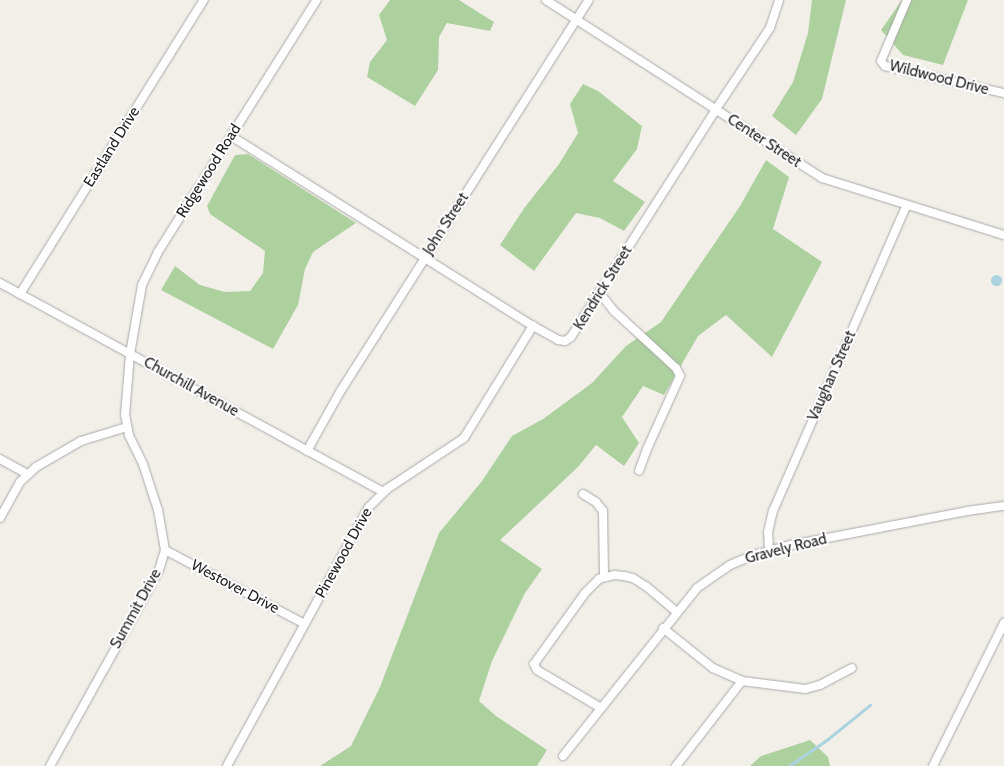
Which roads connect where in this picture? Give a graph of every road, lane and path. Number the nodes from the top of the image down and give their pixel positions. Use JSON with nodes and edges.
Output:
{"nodes":[{"id":1,"x":204,"y":0,"type":"edge"},
{"id":2,"x":317,"y":0,"type":"edge"},
{"id":3,"x":546,"y":0,"type":"edge"},
{"id":4,"x":588,"y":0,"type":"edge"},
{"id":5,"x":779,"y":0,"type":"edge"},
{"id":6,"x":907,"y":0,"type":"edge"},
{"id":7,"x":577,"y":19,"type":"junction"},
{"id":8,"x":1004,"y":94,"type":"edge"},
{"id":9,"x":716,"y":109,"type":"junction"},
{"id":10,"x":231,"y":136,"type":"junction"},
{"id":11,"x":907,"y":205,"type":"junction"},
{"id":12,"x":1004,"y":235,"type":"edge"},
{"id":13,"x":425,"y":258,"type":"junction"},
{"id":14,"x":0,"y":283,"type":"edge"},
{"id":15,"x":599,"y":292,"type":"junction"},
{"id":16,"x":20,"y":294,"type":"junction"},
{"id":17,"x":533,"y":326,"type":"junction"},
{"id":18,"x":130,"y":354,"type":"junction"},
{"id":19,"x":127,"y":427,"type":"junction"},
{"id":20,"x":307,"y":451,"type":"junction"},
{"id":21,"x":0,"y":459,"type":"edge"},
{"id":22,"x":640,"y":472,"type":"dead end"},
{"id":23,"x":27,"y":474,"type":"junction"},
{"id":24,"x":383,"y":492,"type":"junction"},
{"id":25,"x":583,"y":494,"type":"dead end"},
{"id":26,"x":1004,"y":505,"type":"edge"},
{"id":27,"x":0,"y":518,"type":"edge"},
{"id":28,"x":164,"y":550,"type":"junction"},
{"id":29,"x":769,"y":550,"type":"junction"},
{"id":30,"x":604,"y":578,"type":"junction"},
{"id":31,"x":676,"y":612,"type":"junction"},
{"id":32,"x":1004,"y":623,"type":"edge"},
{"id":33,"x":305,"y":624,"type":"junction"},
{"id":34,"x":663,"y":628,"type":"junction"},
{"id":35,"x":852,"y":668,"type":"dead end"},
{"id":36,"x":742,"y":682,"type":"junction"},
{"id":37,"x":601,"y":708,"type":"junction"},
{"id":38,"x":563,"y":756,"type":"dead end"},
{"id":39,"x":50,"y":766,"type":"edge"},
{"id":40,"x":227,"y":766,"type":"edge"},
{"id":41,"x":676,"y":766,"type":"edge"},
{"id":42,"x":933,"y":766,"type":"edge"}],
"edges":[{"from":1,"to":16,"type":"street","name":"Eastland Drive"},
{"from":2,"to":10,"type":"street","name":"Ridgewood Road"},
{"from":3,"to":7,"type":"street","name":"Center Street"},
{"from":4,"to":7,"type":"street","name":"John Street"},
{"from":5,"to":9,"type":"street","name":"Kendrick Street"},
{"from":6,"to":8,"type":"street","name":"Wildwood Drive"},
{"from":7,"to":9,"type":"street","name":"Center Street"},
{"from":7,"to":13,"type":"street","name":"John Street"},
{"from":9,"to":11,"type":"street","name":"Center Street"},
{"from":9,"to":15,"type":"street","name":"Kendrick Street"},
{"from":10,"to":13,"type":"street","name":"Kendrick Street"},
{"from":10,"to":18,"type":"street","name":"Ridgewood Road"},
{"from":11,"to":12,"type":"street","name":"Center Street"},
{"from":11,"to":29,"type":"street","name":"Vaughan Street"},
{"from":13,"to":17,"type":"street","name":"Kendrick Street"},
{"from":13,"to":20,"type":"street","name":"John Street"},
{"from":14,"to":16,"type":"street","name":"Churchill Avenue"},
{"from":15,"to":17,"type":"street","name":"Kendrick Street"},
{"from":15,"to":22,"type":"street"},
{"from":16,"to":18,"type":"street","name":"Churchill Avenue"},
{"from":17,"to":24,"type":"street","name":"Pinewood Drive"},
{"from":18,"to":19,"type":"street","name":"Summit Drive"},
{"from":18,"to":20,"type":"street","name":"Churchill Avenue"},
{"from":19,"to":23,"type":"street"},
{"from":19,"to":28,"type":"street","name":"Summit Drive"},
{"from":20,"to":24,"type":"street","name":"Churchill Avenue"},
{"from":21,"to":23,"type":"street"},
{"from":23,"to":27,"type":"street"},
{"from":24,"to":33,"type":"street","name":"Pinewood Drive"},
{"from":25,"to":30,"type":"street"},
{"from":26,"to":29,"type":"street","name":"Gravely Road"},
{"from":28,"to":33,"type":"street","name":"Westover Drive"},
{"from":28,"to":39,"type":"street","name":"Summit Drive"},
{"from":29,"to":31,"type":"street","name":"Gravely Road"},
{"from":30,"to":31,"type":"street"},
{"from":30,"to":37,"type":"street"},
{"from":31,"to":34,"type":"street","name":"Gravely Road"},
{"from":32,"to":42,"type":"street"},
{"from":33,"to":40,"type":"street","name":"Pinewood Drive"},
{"from":34,"to":36,"type":"street"},
{"from":34,"to":37,"type":"street","name":"Gravely Road"},
{"from":35,"to":36,"type":"street"},
{"from":36,"to":41,"type":"street"},
{"from":37,"to":38,"type":"street","name":"Gravely Road"}]}
